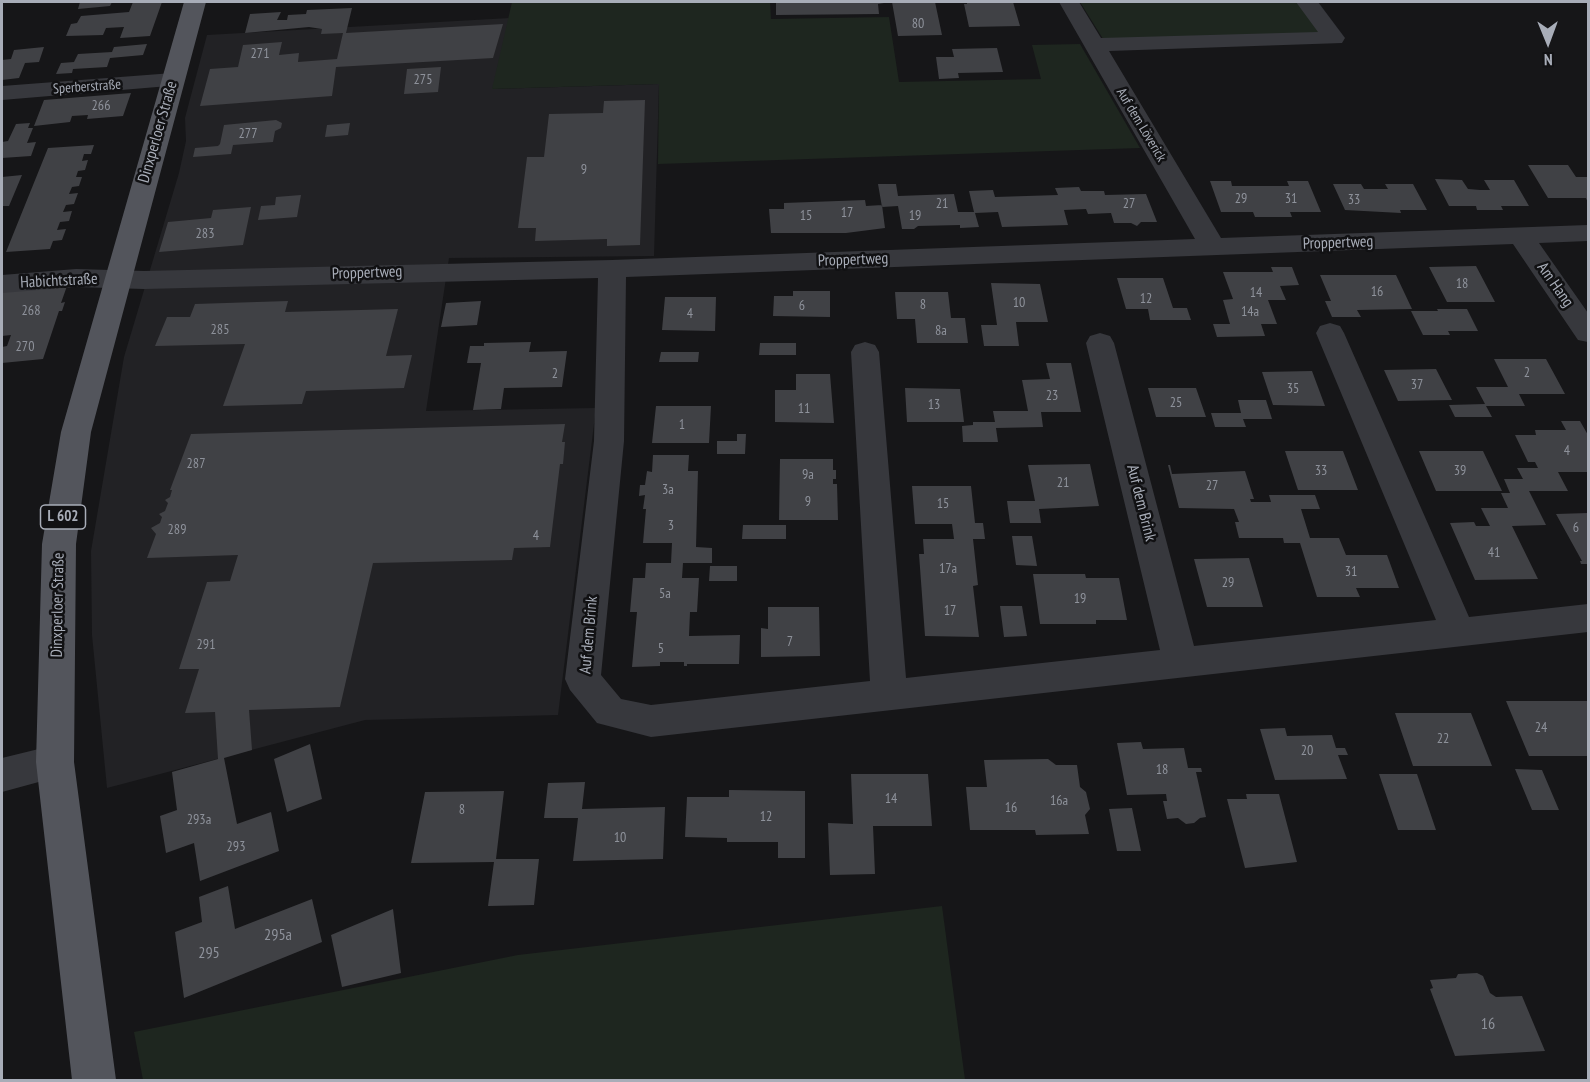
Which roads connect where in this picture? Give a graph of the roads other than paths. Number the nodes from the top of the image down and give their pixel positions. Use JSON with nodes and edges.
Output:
{"nodes":[{"id":1,"x":195,"y":2,"type":"edge"},
{"id":2,"x":1069,"y":2,"type":"edge"},
{"id":3,"x":1307,"y":2,"type":"edge"},
{"id":4,"x":1095,"y":45,"type":"junction"},
{"id":5,"x":173,"y":80,"type":"junction"},
{"id":6,"x":2,"y":93,"type":"edge"},
{"id":7,"x":1588,"y":233,"type":"edge"},
{"id":8,"x":1521,"y":236,"type":"junction"},
{"id":9,"x":1214,"y":248,"type":"junction"},
{"id":10,"x":612,"y":269,"type":"junction"},
{"id":11,"x":117,"y":279,"type":"junction"},
{"id":12,"x":2,"y":284,"type":"edge"},
{"id":13,"x":1330,"y":333,"type":"dead end"},
{"id":14,"x":1588,"y":333,"type":"edge"},
{"id":15,"x":1100,"y":343,"type":"dead end"},
{"id":16,"x":865,"y":352,"type":"dead end"},
{"id":17,"x":1588,"y":618,"type":"edge"},
{"id":18,"x":1458,"y":632,"type":"junction"},
{"id":19,"x":1181,"y":664,"type":"junction"},
{"id":20,"x":889,"y":696,"type":"junction"},
{"id":21,"x":55,"y":762,"type":"junction"},
{"id":22,"x":2,"y":775,"type":"edge"},
{"id":23,"x":94,"y":1080,"type":"edge"}],
"edges":[{"from":1,"to":5,"type":"main road","name":"Dinxperloer Straße","number":"L 602"},
{"from":2,"to":4,"type":"street","name":"Auf dem Löverick"},
{"from":3,"to":4,"type":"street"},
{"from":4,"to":9,"type":"street","name":"Auf dem Löverick"},
{"from":5,"to":6,"type":"street","name":"Sperberstraße"},
{"from":5,"to":11,"type":"main road","name":"Dinxperloer Straße","number":"L 602"},
{"from":7,"to":8,"type":"street","name":"Proppertweg"},
{"from":8,"to":9,"type":"street","name":"Proppertweg"},
{"from":8,"to":14,"type":"street","name":"Am Hang"},
{"from":9,"to":10,"type":"street","name":"Proppertweg"},
{"from":10,"to":11,"type":"street","name":"Proppertweg"},
{"from":10,"to":20,"type":"street","name":"Auf dem Brink"},
{"from":11,"to":12,"type":"street","name":"Habichtstraße"},
{"from":11,"to":21,"type":"main road","name":"Dinxperloer Straße","number":"L 602"},
{"from":13,"to":18,"type":"street"},
{"from":15,"to":19,"type":"street","name":"Auf dem Brink"},
{"from":16,"to":20,"type":"street"},
{"from":17,"to":18,"type":"street","name":"Auf dem Brink"},
{"from":18,"to":19,"type":"street","name":"Auf dem Brink"},
{"from":19,"to":20,"type":"street","name":"Auf dem Brink"},
{"from":21,"to":22,"type":"street"},
{"from":21,"to":23,"type":"main road","name":"Dinxperloer Straße","number":"L 602"}]}
